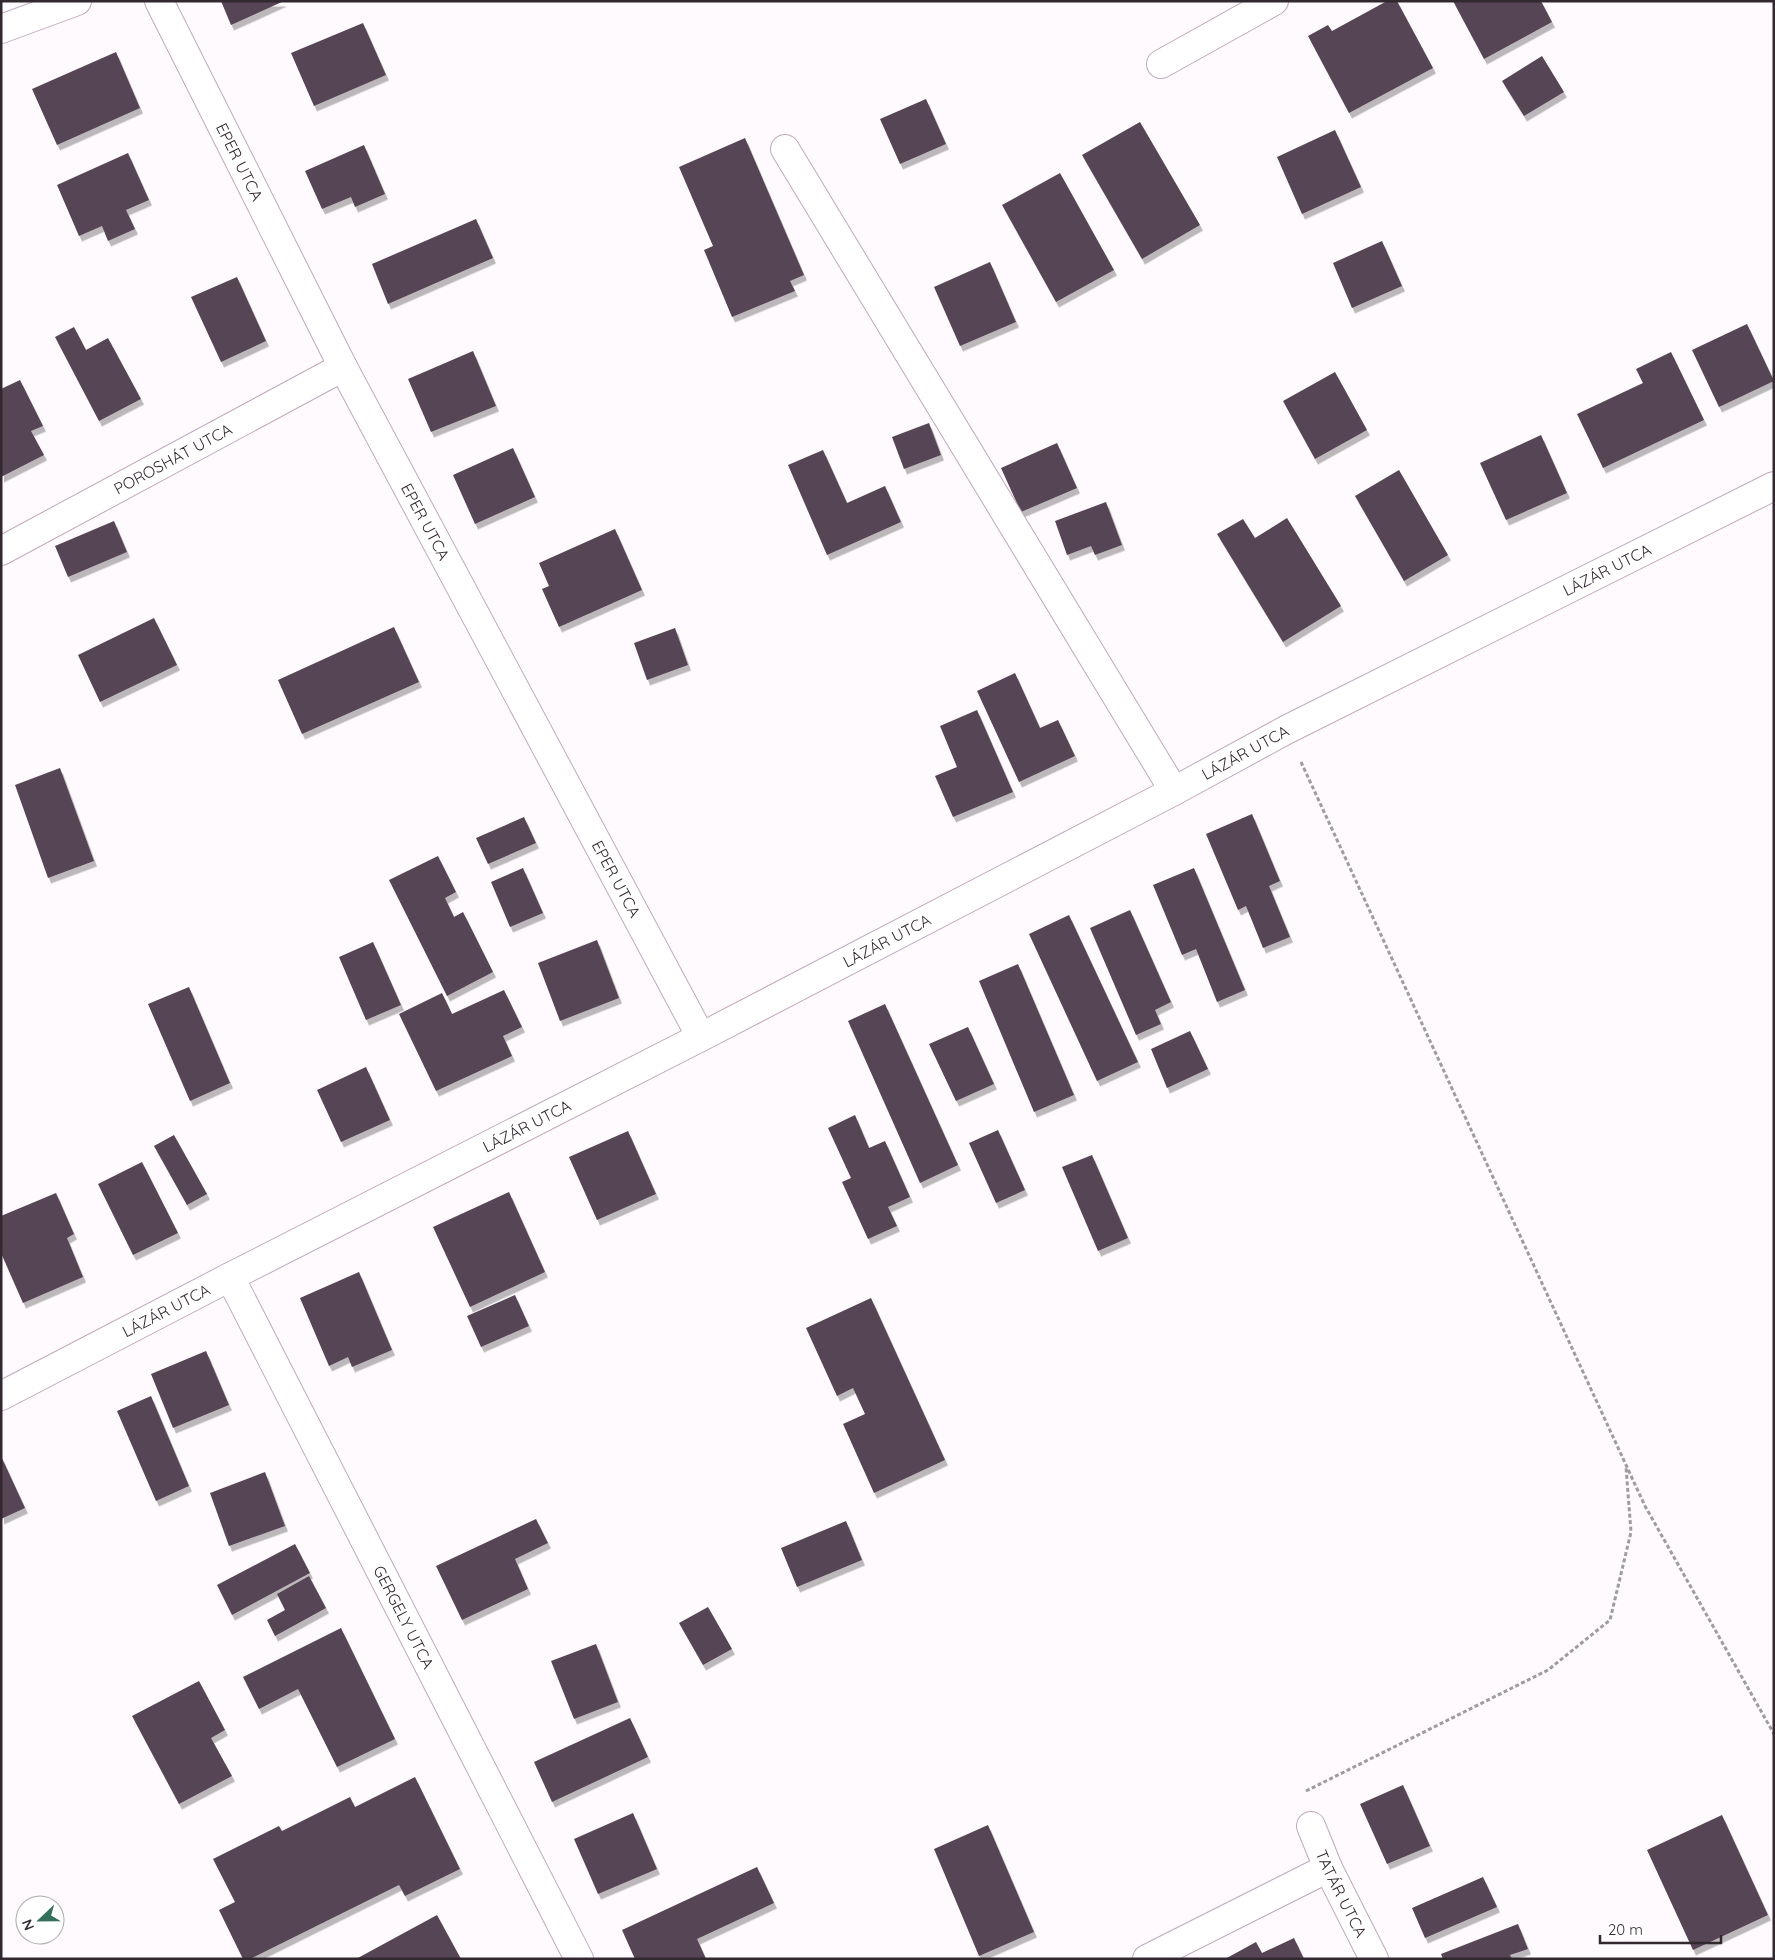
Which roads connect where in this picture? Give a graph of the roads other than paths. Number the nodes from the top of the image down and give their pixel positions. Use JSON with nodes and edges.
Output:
{"nodes":[{"id":1,"x":77,"y":1,"type":"edge"},
{"id":2,"x":159,"y":1,"type":"edge"},
{"id":3,"x":1274,"y":1,"type":"edge"},
{"id":4,"x":1,"y":29,"type":"edge"},
{"id":5,"x":1161,"y":64,"type":"dead end"},
{"id":6,"x":785,"y":149,"type":"dead end"},
{"id":7,"x":343,"y":367,"type":"junction"},
{"id":8,"x":1774,"y":486,"type":"edge"},
{"id":9,"x":1,"y":551,"type":"edge"},
{"id":10,"x":1174,"y":791,"type":"junction"},
{"id":11,"x":701,"y":1037,"type":"junction"},
{"id":12,"x":230,"y":1276,"type":"junction"},
{"id":13,"x":1,"y":1396,"type":"edge"},
{"id":14,"x":1311,"y":1826,"type":"road end"},
{"id":15,"x":1328,"y":1868,"type":"junction"},
{"id":16,"x":579,"y":1959,"type":"edge"},
{"id":17,"x":1147,"y":1959,"type":"edge"},
{"id":18,"x":1374,"y":1959,"type":"edge"}],
"edges":[{"from":1,"to":4,"type":"street"},
{"from":2,"to":7,"type":"street","name":"EPER UTCA"},
{"from":3,"to":5,"type":"street"},
{"from":6,"to":10,"type":"street"},
{"from":7,"to":9,"type":"street","name":"POROSHÁT UTCA"},
{"from":7,"to":11,"type":"street","name":"EPER UTCA"},
{"from":8,"to":10,"type":"street","name":"LÁZÁR UTCA"},
{"from":10,"to":11,"type":"street","name":"LÁZÁR UTCA"},
{"from":11,"to":12,"type":"street","name":"LÁZÁR UTCA"},
{"from":12,"to":13,"type":"street","name":"LÁZÁR UTCA"},
{"from":12,"to":16,"type":"street","name":"GERGELY UTCA"},
{"from":14,"to":15,"type":"street","name":"TATÁR UTCA"},
{"from":15,"to":17,"type":"street"},
{"from":15,"to":18,"type":"street","name":"TATÁR UTCA"}]}
